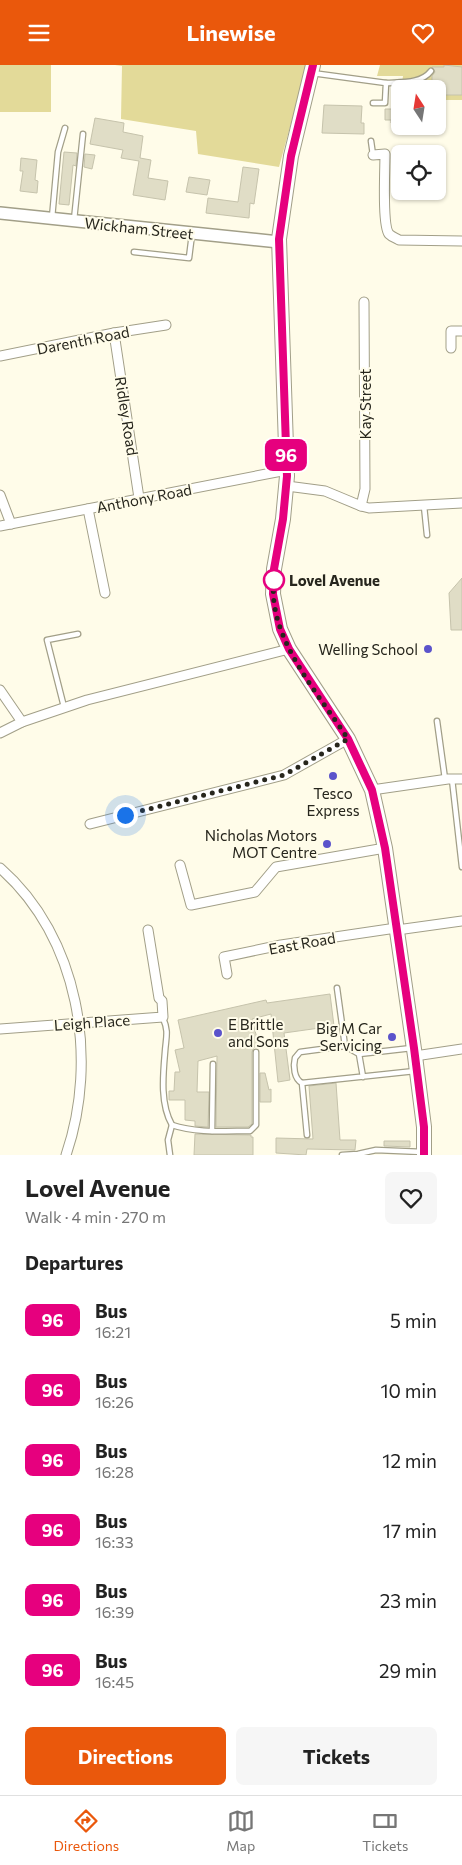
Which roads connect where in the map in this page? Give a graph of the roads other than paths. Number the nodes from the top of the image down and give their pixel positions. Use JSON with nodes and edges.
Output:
{"nodes":[{"id":1,"x":312,"y":69,"type":"edge"},
{"id":2,"x":431,"y":71,"type":"dead end"},
{"id":3,"x":386,"y":83,"type":"junction"},
{"id":4,"x":372,"y":103,"type":"dead end"},
{"id":5,"x":66,"y":127,"type":"dead end"},
{"id":6,"x":83,"y":134,"type":"dead end"},
{"id":7,"x":371,"y":141,"type":"dead end"},
{"id":8,"x":373,"y":155,"type":"joint"},
{"id":9,"x":0,"y":213,"type":"edge"},
{"id":10,"x":52,"y":219,"type":"junction"},
{"id":11,"x":74,"y":222,"type":"junction"},
{"id":12,"x":192,"y":234,"type":"junction"},
{"id":13,"x":462,"y":241,"type":"edge"},
{"id":14,"x":279,"y":242,"type":"junction"},
{"id":15,"x":134,"y":252,"type":"dead end"},
{"id":16,"x":364,"y":302,"type":"dead end"},
{"id":17,"x":166,"y":325,"type":"dead end"},
{"id":18,"x":462,"y":331,"type":"edge"},
{"id":19,"x":114,"y":333,"type":"junction"},
{"id":20,"x":451,"y":348,"type":"dead end"},
{"id":21,"x":0,"y":357,"type":"edge"},
{"id":22,"x":287,"y":470,"type":"junction"},
{"id":23,"x":287,"y":486,"type":"junction"},
{"id":24,"x":0,"y":495,"type":"edge"},
{"id":25,"x":139,"y":499,"type":"junction"},
{"id":26,"x":462,"y":503,"type":"edge"},
{"id":27,"x":361,"y":506,"type":"junction"},
{"id":28,"x":424,"y":506,"type":"junction"},
{"id":29,"x":88,"y":509,"type":"junction"},
{"id":30,"x":11,"y":524,"type":"junction"},
{"id":31,"x":0,"y":526,"type":"edge"},
{"id":32,"x":426,"y":535,"type":"dead end"},
{"id":33,"x":105,"y":593,"type":"dead end"},
{"id":34,"x":78,"y":634,"type":"dead end"},
{"id":35,"x":289,"y":649,"type":"junction"},
{"id":36,"x":0,"y":690,"type":"edge"},
{"id":37,"x":64,"y":707,"type":"junction"},
{"id":38,"x":437,"y":721,"type":"dead end"},
{"id":39,"x":22,"y":722,"type":"junction"},
{"id":40,"x":0,"y":733,"type":"edge"},
{"id":41,"x":348,"y":739,"type":"junction"},
{"id":42,"x":448,"y":779,"type":"junction"},
{"id":43,"x":462,"y":779,"type":"edge"},
{"id":44,"x":372,"y":790,"type":"junction"},
{"id":45,"x":90,"y":824,"type":"dead end"},
{"id":46,"x":385,"y":848,"type":"junction"},
{"id":47,"x":180,"y":865,"type":"dead end"},
{"id":48,"x":462,"y":867,"type":"edge"},
{"id":49,"x":0,"y":868,"type":"edge"},
{"id":50,"x":462,"y":921,"type":"edge"},
{"id":51,"x":396,"y":929,"type":"junction"},
{"id":52,"x":148,"y":930,"type":"dead end"},
{"id":53,"x":227,"y":973,"type":"dead end"},
{"id":54,"x":337,"y":988,"type":"dead end"},
{"id":55,"x":163,"y":1017,"type":"junction"},
{"id":56,"x":79,"y":1023,"type":"junction"},
{"id":57,"x":0,"y":1029,"type":"edge"},
{"id":58,"x":344,"y":1046,"type":"junction"},
{"id":59,"x":462,"y":1049,"type":"edge"},
{"id":60,"x":256,"y":1052,"type":"dead end"},
{"id":61,"x":414,"y":1052,"type":"junction"},
{"id":62,"x":359,"y":1054,"type":"junction"},
{"id":63,"x":213,"y":1064,"type":"dead end"},
{"id":64,"x":416,"y":1071,"type":"junction"},
{"id":65,"x":363,"y":1077,"type":"junction"},
{"id":66,"x":302,"y":1083,"type":"junction"},
{"id":67,"x":172,"y":1125,"type":"junction"},
{"id":68,"x":212,"y":1131,"type":"junction"},
{"id":69,"x":307,"y":1135,"type":"dead end"},
{"id":70,"x":424,"y":1153,"type":"edge"},
{"id":71,"x":66,"y":1155,"type":"edge"},
{"id":72,"x":170,"y":1155,"type":"edge"},
{"id":73,"x":342,"y":1155,"type":"edge"}],
"edges":[{"from":1,"to":3,"type":"lane"},
{"from":1,"to":14,"type":"main road"},
{"from":2,"to":3,"type":"lane"},
{"from":3,"to":4,"type":"lane"},
{"from":5,"to":10,"type":"lane"},
{"from":6,"to":11,"type":"lane"},
{"from":7,"to":8,"type":"lane"},
{"from":8,"to":13,"type":"street"},
{"from":9,"to":10,"type":"street","name":"Wickham Street"},
{"from":10,"to":11,"type":"street","name":"Wickham Street"},
{"from":11,"to":12,"type":"street","name":"Wickham Street"},
{"from":12,"to":14,"type":"street","name":"Wickham Street"},
{"from":12,"to":15,"type":"lane"},
{"from":14,"to":22,"type":"main road"},
{"from":16,"to":27,"type":"street","name":"Kay Street"},
{"from":17,"to":19,"type":"street","name":"Darenth Road"},
{"from":18,"to":20,"type":"street"},
{"from":19,"to":21,"type":"street","name":"Darenth Road"},
{"from":19,"to":25,"type":"street","name":"Ridley Road"},
{"from":22,"to":23,"type":"main road"},
{"from":22,"to":25,"type":"street","name":"Anthony Road"},
{"from":23,"to":27,"type":"street"},
{"from":23,"to":35,"type":"main road"},
{"from":24,"to":30,"type":"street"},
{"from":25,"to":29,"type":"street","name":"Anthony Road"},
{"from":26,"to":28,"type":"street"},
{"from":27,"to":28,"type":"street"},
{"from":28,"to":32,"type":"lane"},
{"from":29,"to":30,"type":"street","name":"Anthony Road"},
{"from":29,"to":33,"type":"street"},
{"from":30,"to":31,"type":"street","name":"Anthony Road"},
{"from":34,"to":37,"type":"lane"},
{"from":35,"to":37,"type":"street"},
{"from":35,"to":41,"type":"main road"},
{"from":36,"to":39,"type":"street"},
{"from":37,"to":39,"type":"street"},
{"from":38,"to":42,"type":"lane"},
{"from":39,"to":40,"type":"street"},
{"from":41,"to":44,"type":"main road"},
{"from":41,"to":45,"type":"street"},
{"from":42,"to":43,"type":"street"},
{"from":42,"to":44,"type":"street"},
{"from":42,"to":48,"type":"lane"},
{"from":44,"to":46,"type":"main road"},
{"from":46,"to":47,"type":"street"},
{"from":46,"to":51,"type":"main road"},
{"from":49,"to":56,"type":"street"},
{"from":50,"to":51,"type":"street"},
{"from":51,"to":53,"type":"street","name":"East Road"},
{"from":51,"to":61,"type":"main road"},
{"from":52,"to":55,"type":"street"},
{"from":54,"to":58,"type":"lane"},
{"from":55,"to":56,"type":"street","name":"Leigh Place"},
{"from":55,"to":67,"type":"lane"},
{"from":56,"to":57,"type":"street","name":"Leigh Place"},
{"from":56,"to":71,"type":"street"},
{"from":58,"to":62,"type":"lane"},
{"from":58,"to":66,"type":"lane"},
{"from":59,"to":61,"type":"street"},
{"from":60,"to":68,"type":"lane"},
{"from":61,"to":62,"type":"lane"},
{"from":61,"to":64,"type":"main road"},
{"from":62,"to":65,"type":"lane"},
{"from":63,"to":68,"type":"lane"},
{"from":64,"to":65,"type":"lane"},
{"from":64,"to":70,"type":"main road"},
{"from":65,"to":66,"type":"lane"},
{"from":66,"to":69,"type":"lane"},
{"from":67,"to":68,"type":"lane"},
{"from":67,"to":72,"type":"lane"},
{"from":70,"to":73,"type":"lane"}]}
